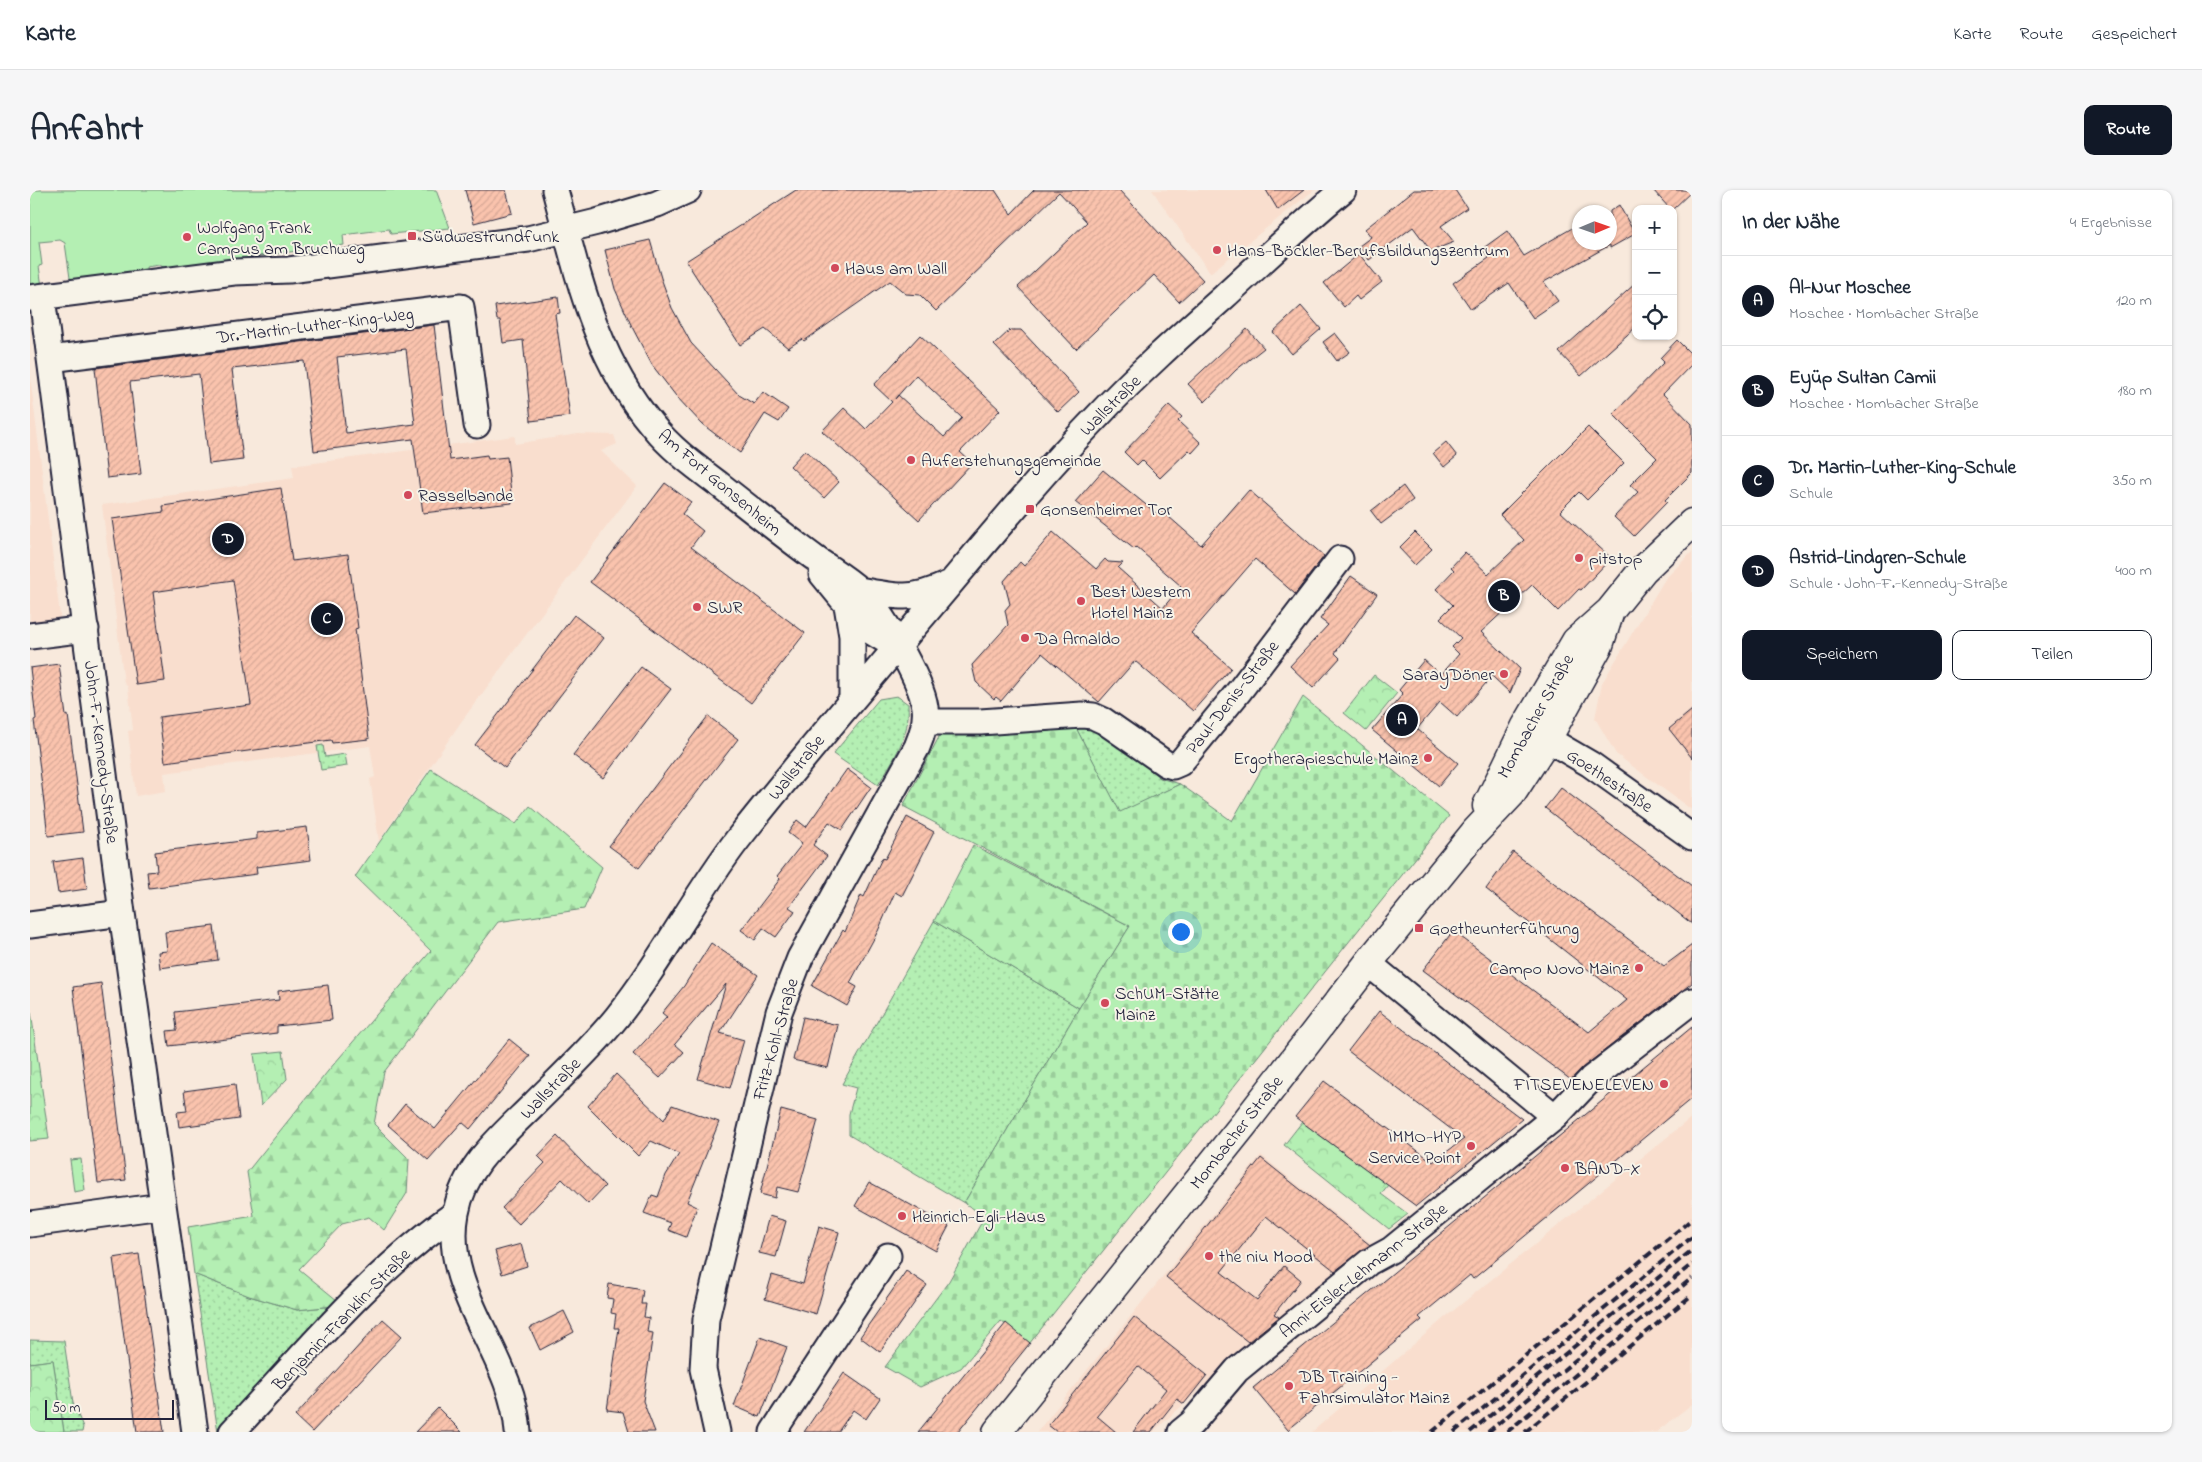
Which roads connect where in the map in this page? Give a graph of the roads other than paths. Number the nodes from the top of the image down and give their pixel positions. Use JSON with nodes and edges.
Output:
{"nodes":[{"id":1,"x":554,"y":190,"type":"edge"},
{"id":2,"x":688,"y":190,"type":"edge"},
{"id":3,"x":1343,"y":190,"type":"edge"},
{"id":4,"x":565,"y":230,"type":"junction"},
{"id":5,"x":37,"y":306,"type":"edge"},
{"id":6,"x":50,"y":359,"type":"junction"},
{"id":7,"x":477,"y":425,"type":"dead end"},
{"id":8,"x":1692,"y":523,"type":"edge"},
{"id":9,"x":1340,"y":559,"type":"dead end"},
{"id":10,"x":953,"y":582,"type":"junction"},
{"id":11,"x":853,"y":598,"type":"junction"},
{"id":12,"x":86,"y":628,"type":"junction"},
{"id":13,"x":30,"y":636,"type":"edge"},
{"id":14,"x":897,"y":647,"type":"junction"},
{"id":15,"x":852,"y":699,"type":"junction"},
{"id":16,"x":925,"y":722,"type":"junction"},
{"id":17,"x":1537,"y":732,"type":"junction"},
{"id":18,"x":1692,"y":837,"type":"edge"},
{"id":19,"x":122,"y":913,"type":"junction"},
{"id":20,"x":30,"y":925,"type":"edge"},
{"id":21,"x":1368,"y":963,"type":"junction"},
{"id":22,"x":1692,"y":1001,"type":"edge"},
{"id":23,"x":1555,"y":1117,"type":"junction"},
{"id":24,"x":162,"y":1206,"type":"junction"},
{"id":25,"x":456,"y":1213,"type":"junction"},
{"id":26,"x":30,"y":1224,"type":"edge"},
{"id":27,"x":888,"y":1256,"type":"dead end"},
{"id":28,"x":195,"y":1432,"type":"edge"},
{"id":29,"x":232,"y":1432,"type":"edge"},
{"id":30,"x":518,"y":1432,"type":"edge"},
{"id":31,"x":717,"y":1432,"type":"edge"},
{"id":32,"x":773,"y":1432,"type":"edge"},
{"id":33,"x":997,"y":1432,"type":"edge"},
{"id":34,"x":1182,"y":1432,"type":"edge"}],
"edges":[{"from":1,"to":4,"type":"street","name":"Am Fort Gonsenheim"},
{"from":2,"to":4,"type":"street"},
{"from":3,"to":10,"type":"street","name":"Wallstraße"},
{"from":4,"to":5,"type":"street"},
{"from":4,"to":11,"type":"street","name":"Am Fort Gonsenheim"},
{"from":5,"to":6,"type":"street","name":"John-F.-Kennedy-Straße"},
{"from":6,"to":7,"type":"street","name":"Dr.-Martin-Luther-King-Weg"},
{"from":6,"to":12,"type":"street","name":"John-F.-Kennedy-Straße"},
{"from":8,"to":17,"type":"main road","name":"Mombacher Straße"},
{"from":9,"to":16,"type":"street","name":"Paul-Denis-Straße"},
{"from":10,"to":11,"type":"street"},
{"from":10,"to":14,"type":"street","name":"Wallstraße"},
{"from":11,"to":14,"type":"street","name":"Am Fort Gonsenheim"},
{"from":11,"to":15,"type":"street"},
{"from":12,"to":13,"type":"street"},
{"from":12,"to":19,"type":"street","name":"John-F.-Kennedy-Straße"},
{"from":14,"to":15,"type":"street","name":"Wallstraße"},
{"from":14,"to":16,"type":"street","name":"Fritz-Kohl-Straße"},
{"from":15,"to":25,"type":"street","name":"Wallstraße"},
{"from":16,"to":31,"type":"street","name":"Fritz-Kohl-Straße"},
{"from":17,"to":18,"type":"street","name":"Goethestraße"},
{"from":17,"to":21,"type":"main road","name":"Mombacher Straße"},
{"from":19,"to":20,"type":"street"},
{"from":19,"to":24,"type":"street","name":"John-F.-Kennedy-Straße"},
{"from":21,"to":23,"type":"street"},
{"from":21,"to":33,"type":"main road","name":"Mombacher Straße"},
{"from":22,"to":23,"type":"street","name":"Anni-Eisler-Lehmann-Straße"},
{"from":23,"to":34,"type":"street","name":"Anni-Eisler-Lehmann-Straße"},
{"from":24,"to":26,"type":"street"},
{"from":24,"to":28,"type":"street"},
{"from":25,"to":29,"type":"street","name":"Benjamin-Franklin-Straße"},
{"from":25,"to":30,"type":"street","name":"Wallstraße"},
{"from":27,"to":32,"type":"street"}]}
